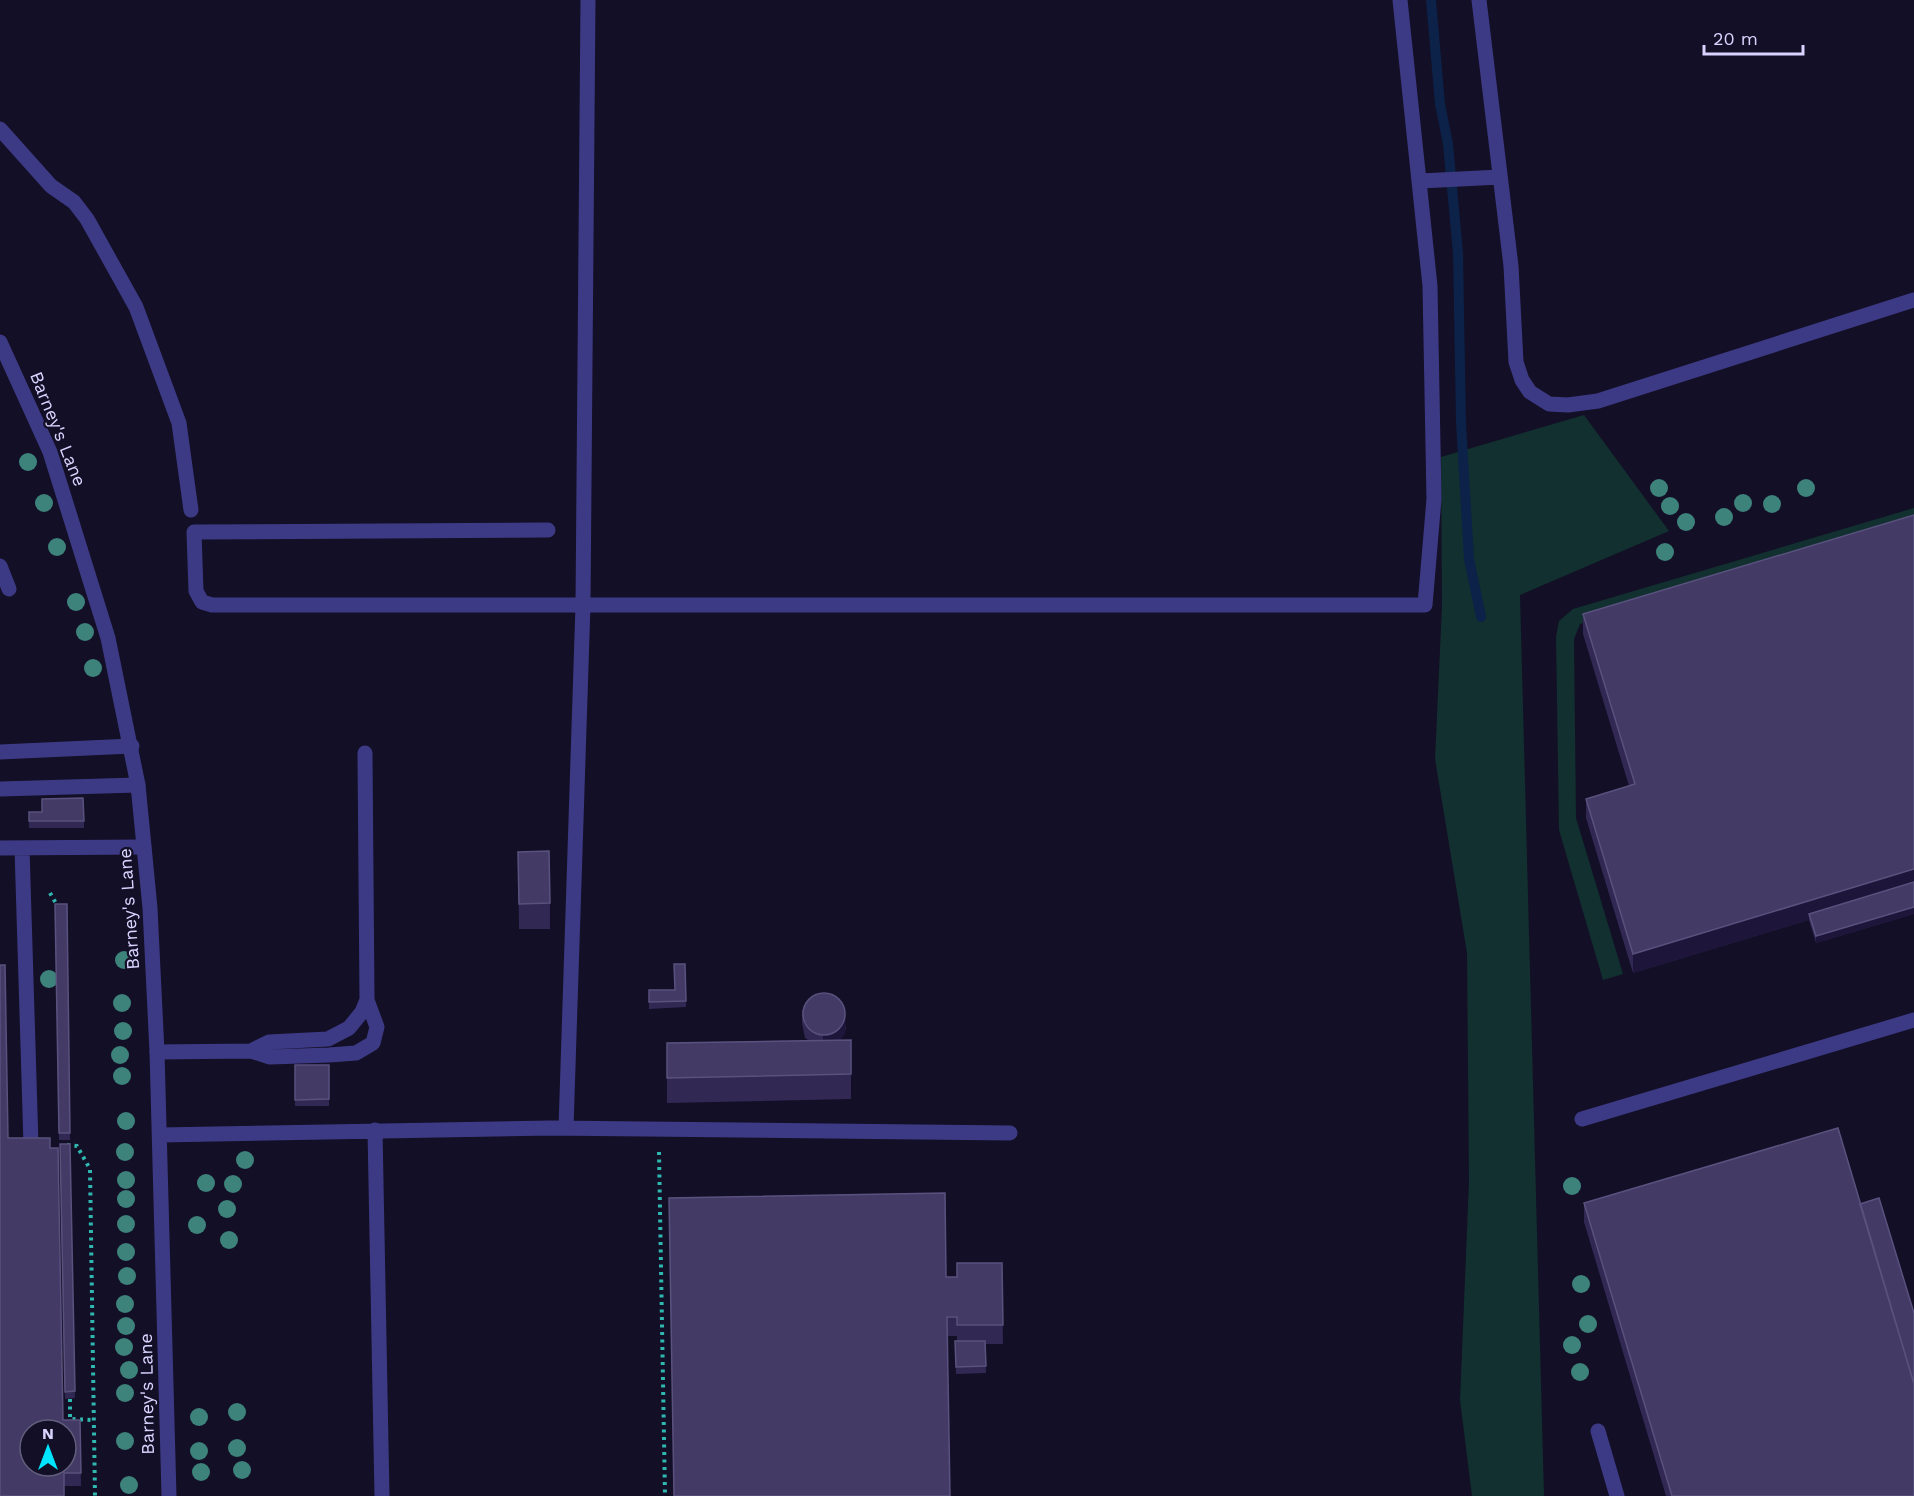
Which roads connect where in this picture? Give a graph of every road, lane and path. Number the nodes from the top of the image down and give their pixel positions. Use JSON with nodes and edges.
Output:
{"nodes":[{"id":1,"x":588,"y":0,"type":"edge"},
{"id":2,"x":1400,"y":0,"type":"edge"},
{"id":3,"x":1479,"y":0,"type":"edge"},
{"id":4,"x":0,"y":129,"type":"edge"},
{"id":5,"x":1500,"y":177,"type":"junction"},
{"id":6,"x":1426,"y":181,"type":"junction"},
{"id":7,"x":1914,"y":300,"type":"edge"},
{"id":8,"x":0,"y":342,"type":"edge"},
{"id":9,"x":191,"y":510,"type":"dead end"},
{"id":10,"x":548,"y":530,"type":"dead end"},
{"id":11,"x":0,"y":566,"type":"edge"},
{"id":12,"x":9,"y":589,"type":"dead end"},
{"id":13,"x":583,"y":605,"type":"junction"},
{"id":14,"x":132,"y":746,"type":"junction"},
{"id":15,"x":0,"y":752,"type":"edge"},
{"id":16,"x":365,"y":753,"type":"dead end"},
{"id":17,"x":138,"y":785,"type":"junction"},
{"id":18,"x":0,"y":789,"type":"edge"},
{"id":19,"x":144,"y":847,"type":"junction"},
{"id":20,"x":0,"y":848,"type":"edge"},
{"id":21,"x":22,"y":848,"type":"junction"},
{"id":22,"x":367,"y":1000,"type":"junction"},
{"id":23,"x":1914,"y":1020,"type":"edge"},
{"id":24,"x":251,"y":1051,"type":"junction"},
{"id":25,"x":157,"y":1052,"type":"junction"},
{"id":26,"x":1582,"y":1119,"type":"dead end"},
{"id":27,"x":566,"y":1128,"type":"junction"},
{"id":28,"x":659,"y":1129,"type":"junction"},
{"id":29,"x":375,"y":1131,"type":"junction"},
{"id":30,"x":1010,"y":1133,"type":"dead end"},
{"id":31,"x":160,"y":1136,"type":"junction"},
{"id":32,"x":31,"y":1145,"type":"edge"},
{"id":33,"x":64,"y":1151,"type":"edge"},
{"id":34,"x":70,"y":1399,"type":"edge"},
{"id":35,"x":93,"y":1420,"type":"junction"},
{"id":36,"x":1598,"y":1431,"type":"dead end"},
{"id":37,"x":94,"y":1496,"type":"edge"},
{"id":38,"x":170,"y":1496,"type":"edge"},
{"id":39,"x":382,"y":1496,"type":"edge"},
{"id":40,"x":665,"y":1496,"type":"edge"},
{"id":41,"x":1617,"y":1496,"type":"edge"}],
"edges":[{"from":1,"to":13,"type":"street"},
{"from":2,"to":6,"type":"street"},
{"from":3,"to":5,"type":"street"},
{"from":4,"to":9,"type":"street"},
{"from":5,"to":6,"type":"street"},
{"from":5,"to":7,"type":"street"},
{"from":6,"to":13,"type":"street"},
{"from":8,"to":14,"type":"street","name":"Barney's Lane"},
{"from":10,"to":13,"type":"street"},
{"from":11,"to":12,"type":"street"},
{"from":13,"to":27,"type":"street"},
{"from":14,"to":15,"type":"street"},
{"from":14,"to":17,"type":"street","name":"Barney's Lane"},
{"from":16,"to":22,"type":"street"},
{"from":17,"to":18,"type":"street"},
{"from":17,"to":19,"type":"street","name":"Barney's Lane"},
{"from":19,"to":21,"type":"street"},
{"from":19,"to":25,"type":"street","name":"Barney's Lane"},
{"from":20,"to":21,"type":"street"},
{"from":21,"to":32,"type":"street"},
{"from":22,"to":24,"type":"street"},
{"from":22,"to":24,"type":"street"},
{"from":23,"to":26,"type":"street"},
{"from":24,"to":25,"type":"street"},
{"from":25,"to":31,"type":"street","name":"Barney's Lane"},
{"from":27,"to":28,"type":"street"},
{"from":27,"to":29,"type":"street"},
{"from":28,"to":30,"type":"street"},
{"from":28,"to":40,"type":"path"},
{"from":29,"to":31,"type":"street"},
{"from":29,"to":39,"type":"street"},
{"from":31,"to":38,"type":"street","name":"Barney's Lane"},
{"from":33,"to":35,"type":"path"},
{"from":34,"to":35,"type":"path"},
{"from":35,"to":37,"type":"path"},
{"from":36,"to":41,"type":"street"}]}
